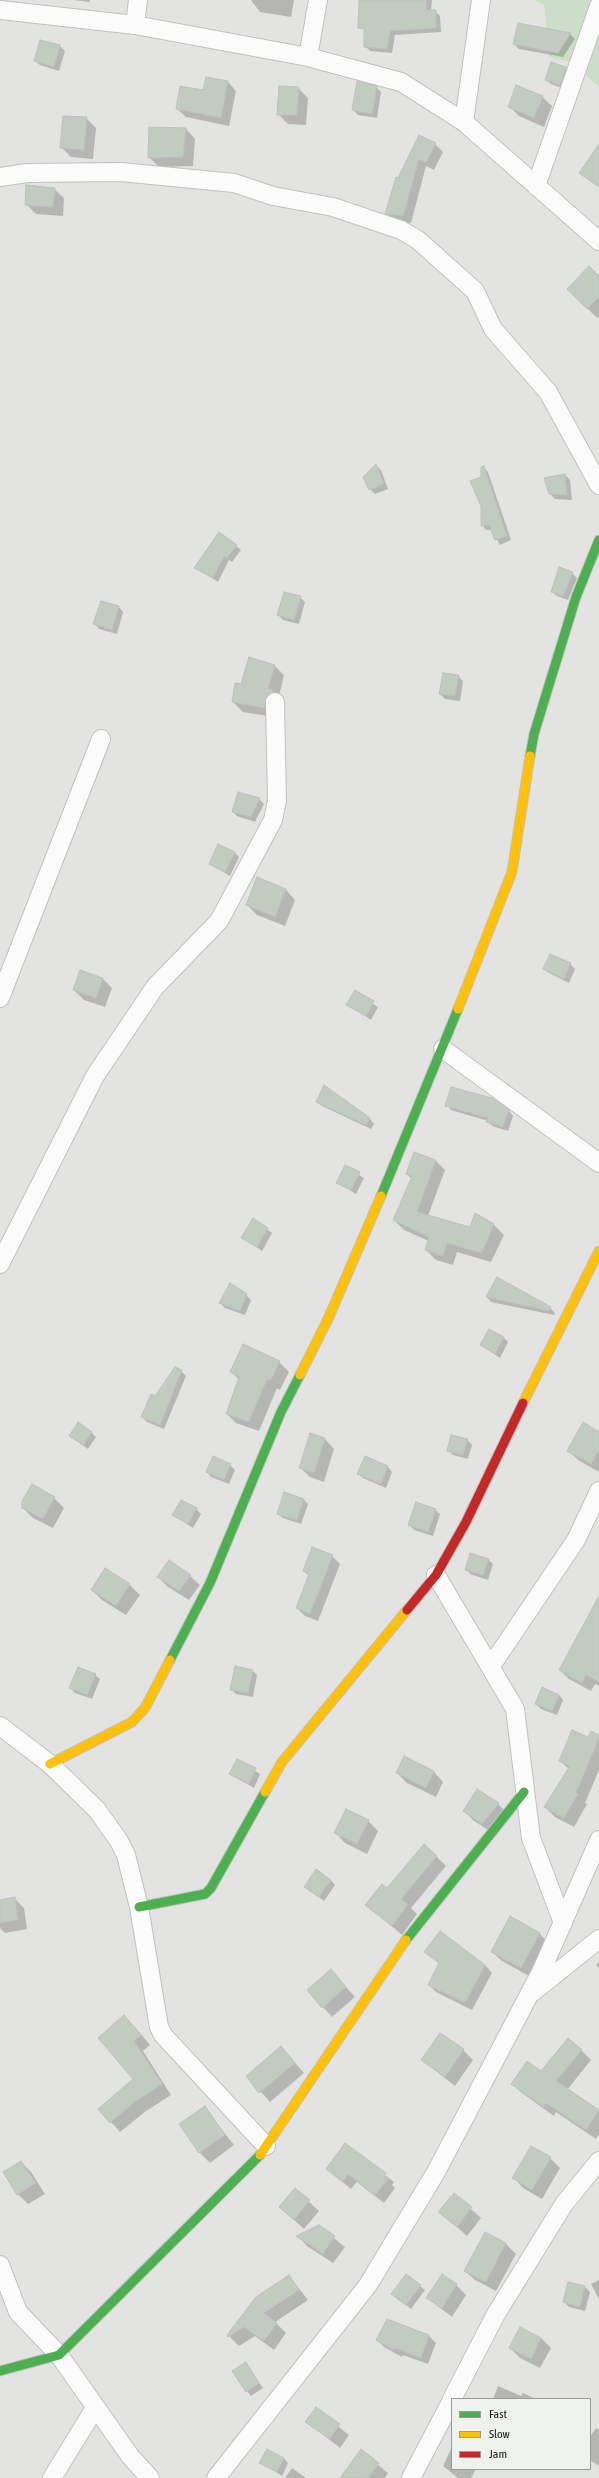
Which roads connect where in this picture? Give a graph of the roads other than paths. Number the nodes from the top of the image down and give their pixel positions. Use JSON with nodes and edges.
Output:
{"nodes":[{"id":1,"x":138,"y":0,"type":"edge"},
{"id":2,"x":318,"y":0,"type":"edge"},
{"id":3,"x":481,"y":0,"type":"edge"},
{"id":4,"x":599,"y":6,"type":"edge"},
{"id":5,"x":0,"y":10,"type":"edge"},
{"id":6,"x":135,"y":26,"type":"junction"},
{"id":7,"x":308,"y":56,"type":"junction"},
{"id":8,"x":464,"y":122,"type":"junction"},
{"id":9,"x":0,"y":177,"type":"edge"},
{"id":10,"x":536,"y":186,"type":"junction"},
{"id":11,"x":599,"y":241,"type":"edge"},
{"id":12,"x":599,"y":485,"type":"edge"},
{"id":13,"x":599,"y":540,"type":"edge"},
{"id":14,"x":275,"y":702,"type":"dead end"},
{"id":15,"x":101,"y":739,"type":"dead end"},
{"id":16,"x":0,"y":998,"type":"edge"},
{"id":17,"x":443,"y":1049,"type":"junction"},
{"id":18,"x":599,"y":1163,"type":"edge"},
{"id":19,"x":599,"y":1251,"type":"edge"},
{"id":20,"x":0,"y":1264,"type":"edge"},
{"id":21,"x":599,"y":1491,"type":"edge"},
{"id":22,"x":436,"y":1574,"type":"junction"},
{"id":23,"x":491,"y":1666,"type":"junction"},
{"id":24,"x":0,"y":1726,"type":"edge"},
{"id":25,"x":50,"y":1764,"type":"junction"},
{"id":26,"x":524,"y":1792,"type":"junction"},
{"id":27,"x":599,"y":1840,"type":"edge"},
{"id":28,"x":139,"y":1907,"type":"junction"},
{"id":29,"x":563,"y":1923,"type":"junction"},
{"id":30,"x":599,"y":1939,"type":"edge"},
{"id":31,"x":529,"y":1996,"type":"junction"},
{"id":32,"x":266,"y":2146,"type":"junction"},
{"id":33,"x":599,"y":2161,"type":"edge"},
{"id":34,"x":0,"y":2265,"type":"edge"},
{"id":35,"x":59,"y":2355,"type":"junction"},
{"id":36,"x":0,"y":2371,"type":"edge"},
{"id":37,"x":453,"y":2398,"type":"edge"},
{"id":38,"x":451,"y":2401,"type":"edge"},
{"id":39,"x":95,"y":2408,"type":"junction"},
{"id":40,"x":52,"y":2478,"type":"edge"},
{"id":41,"x":150,"y":2478,"type":"edge"},
{"id":42,"x":216,"y":2478,"type":"edge"},
{"id":43,"x":411,"y":2478,"type":"edge"}],
"edges":[{"from":1,"to":6,"type":"street"},
{"from":2,"to":7,"type":"street"},
{"from":3,"to":8,"type":"street"},
{"from":4,"to":10,"type":"street"},
{"from":5,"to":6,"type":"street"},
{"from":6,"to":7,"type":"street"},
{"from":7,"to":8,"type":"street"},
{"from":8,"to":10,"type":"street"},
{"from":9,"to":12,"type":"street"},
{"from":10,"to":11,"type":"street"},
{"from":13,"to":17,"type":"street"},
{"from":14,"to":20,"type":"street"},
{"from":15,"to":16,"type":"street"},
{"from":17,"to":18,"type":"street"},
{"from":17,"to":25,"type":"street"},
{"from":19,"to":22,"type":"street"},
{"from":21,"to":23,"type":"street"},
{"from":22,"to":23,"type":"street"},
{"from":22,"to":28,"type":"street"},
{"from":23,"to":26,"type":"street"},
{"from":24,"to":25,"type":"street"},
{"from":25,"to":28,"type":"street"},
{"from":26,"to":29,"type":"street"},
{"from":26,"to":32,"type":"street"},
{"from":27,"to":29,"type":"street"},
{"from":28,"to":32,"type":"street"},
{"from":29,"to":31,"type":"street"},
{"from":30,"to":31,"type":"street"},
{"from":31,"to":42,"type":"street"},
{"from":32,"to":35,"type":"street"},
{"from":33,"to":37,"type":"street"},
{"from":34,"to":35,"type":"street"},
{"from":35,"to":36,"type":"street"},
{"from":35,"to":39,"type":"street"},
{"from":38,"to":43,"type":"street"},
{"from":39,"to":40,"type":"street"},
{"from":39,"to":41,"type":"street"}]}
